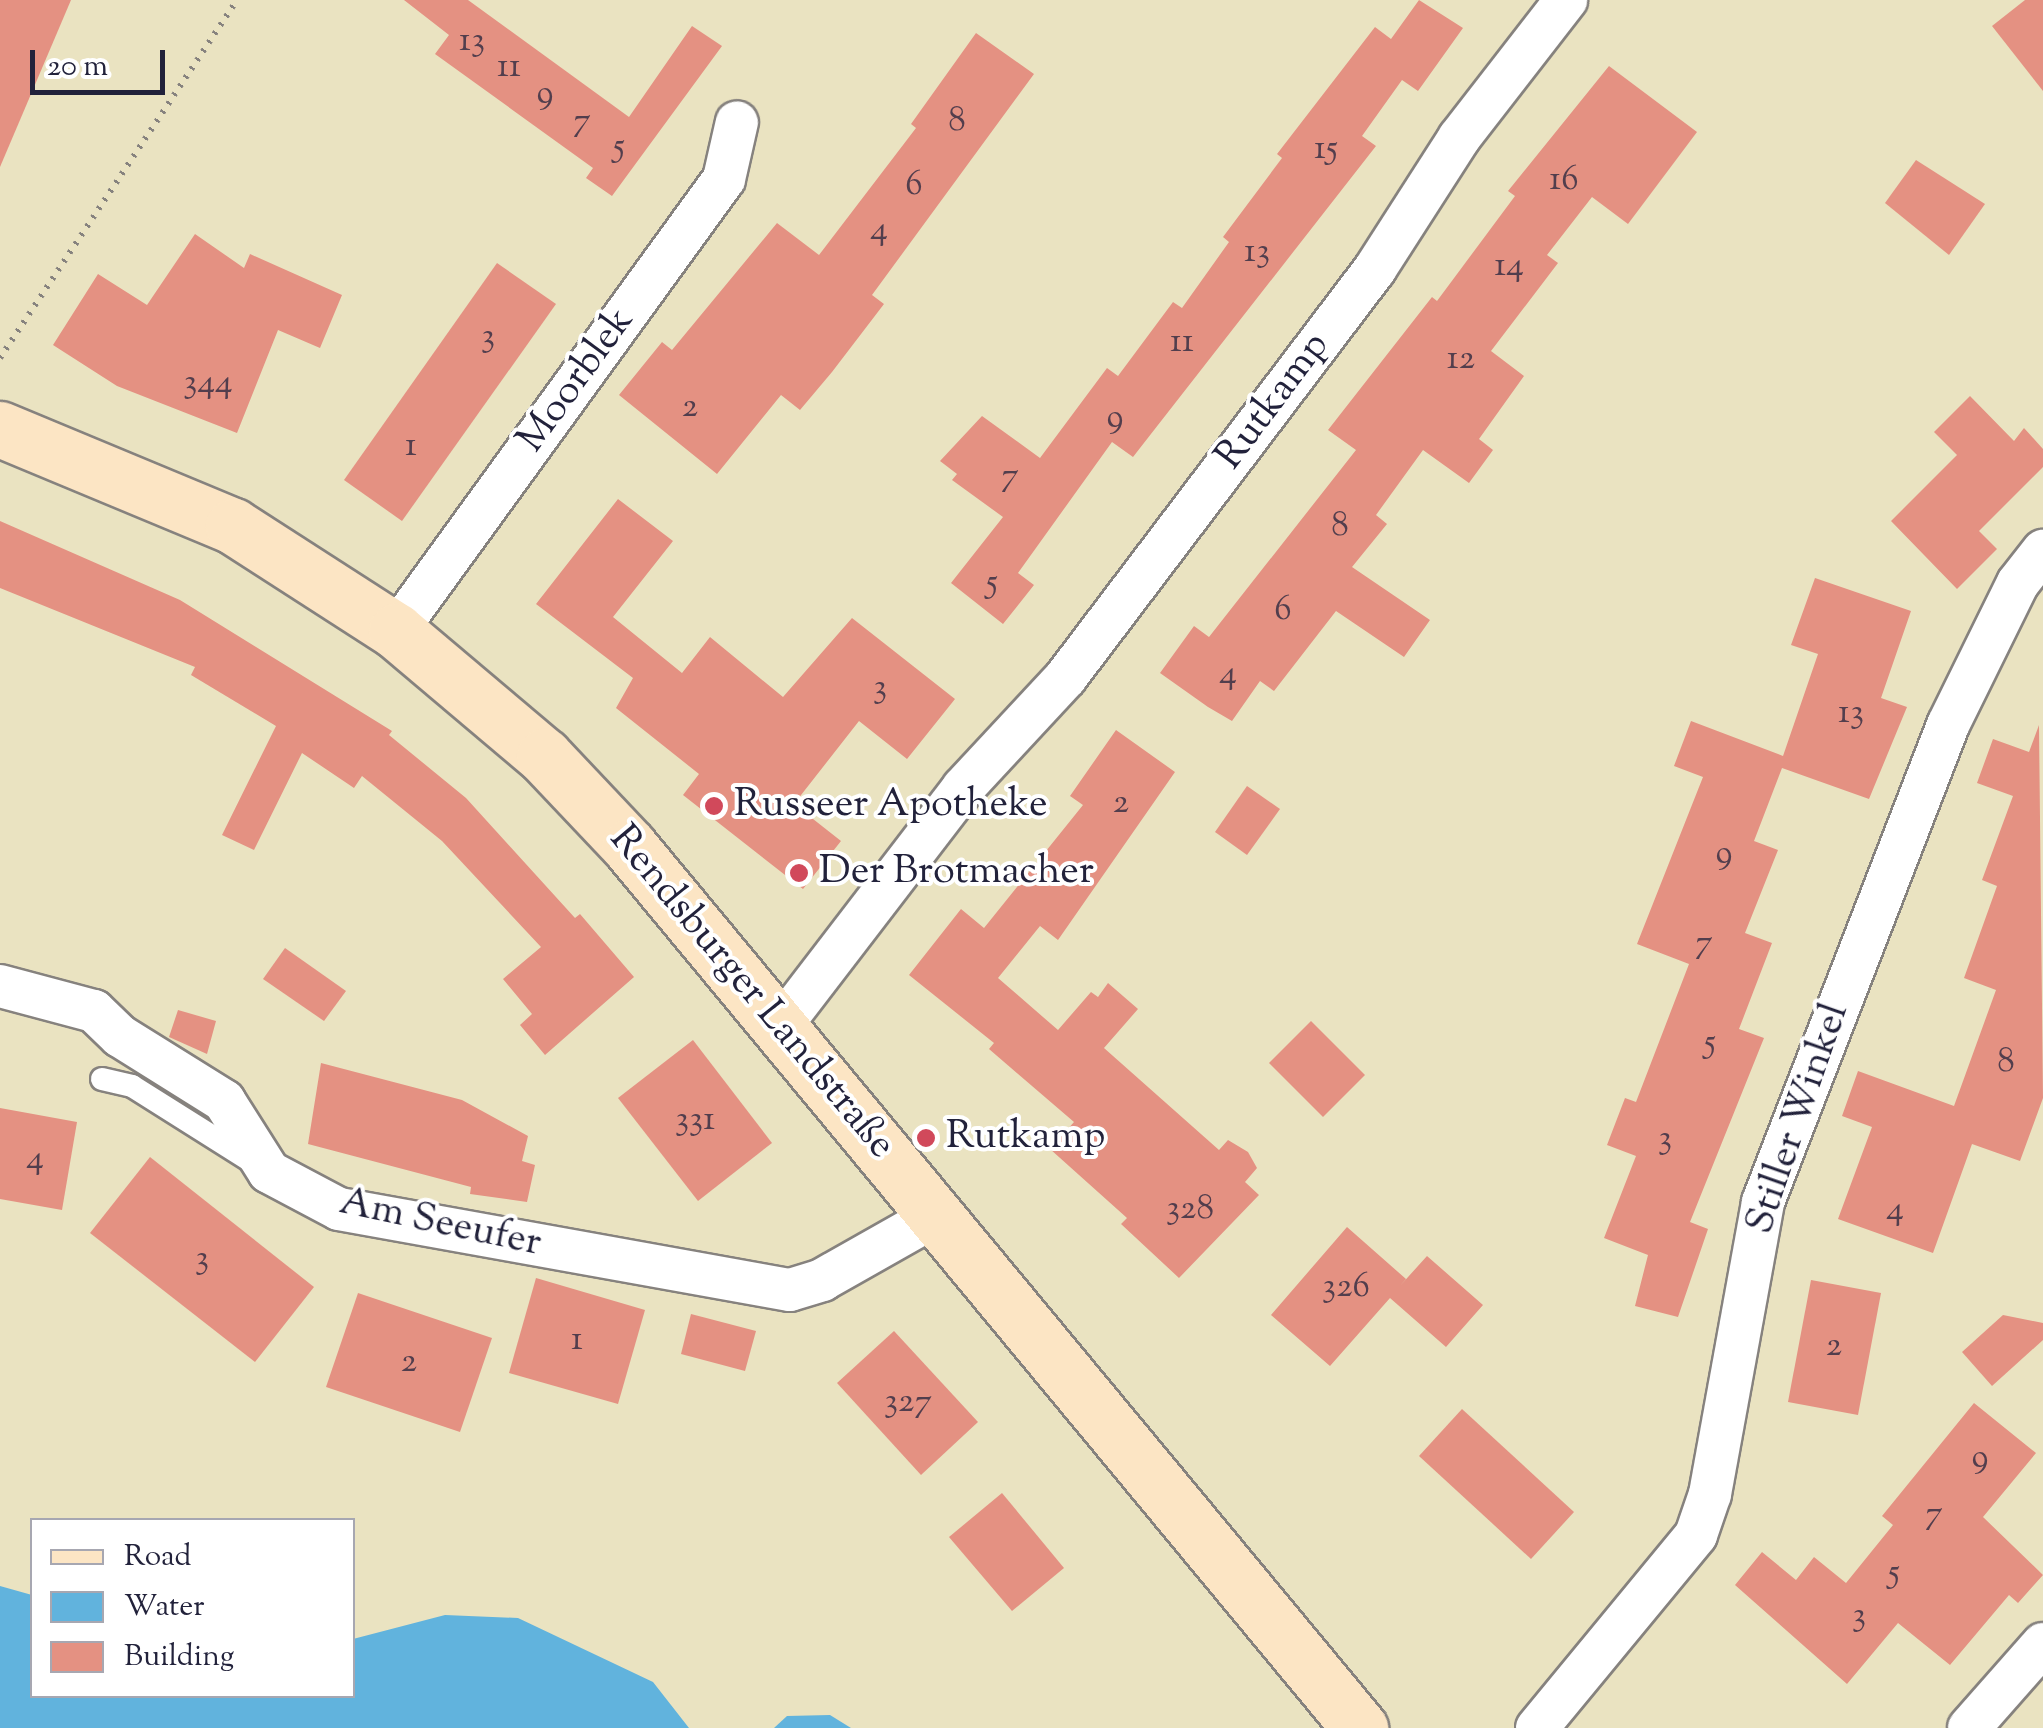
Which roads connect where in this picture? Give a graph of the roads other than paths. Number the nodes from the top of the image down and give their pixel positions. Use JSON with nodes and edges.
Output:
{"nodes":[{"id":1,"x":1566,"y":0,"type":"edge"},
{"id":2,"x":736,"y":122,"type":"dead end"},
{"id":3,"x":0,"y":429,"type":"edge"},
{"id":4,"x":2043,"y":550,"type":"edge"},
{"id":5,"x":396,"y":631,"type":"junction"},
{"id":6,"x":0,"y":986,"type":"edge"},
{"id":7,"x":779,"y":1028,"type":"junction"},
{"id":8,"x":102,"y":1079,"type":"dead end"},
{"id":9,"x":268,"y":1172,"type":"junction"},
{"id":10,"x":936,"y":1216,"type":"junction"},
{"id":11,"x":2043,"y":1644,"type":"edge"},
{"id":12,"x":1360,"y":1728,"type":"edge"},
{"id":13,"x":1538,"y":1728,"type":"edge"},
{"id":14,"x":1969,"y":1728,"type":"edge"}],
"edges":[{"from":1,"to":7,"type":"street","name":"Rutkamp"},
{"from":2,"to":5,"type":"street","name":"Moorblek"},
{"from":3,"to":5,"type":"street","name":"Rendsburger Landstraße"},
{"from":4,"to":13,"type":"street","name":"Stiller Winkel"},
{"from":5,"to":7,"type":"street","name":"Rendsburger Landstraße"},
{"from":6,"to":9,"type":"street"},
{"from":7,"to":10,"type":"street","name":"Rendsburger Landstraße"},
{"from":8,"to":9,"type":"lane"},
{"from":9,"to":10,"type":"street","name":"Am Seeufer"},
{"from":10,"to":12,"type":"street","name":"Rendsburger Landstraße"},
{"from":11,"to":14,"type":"street"}]}
